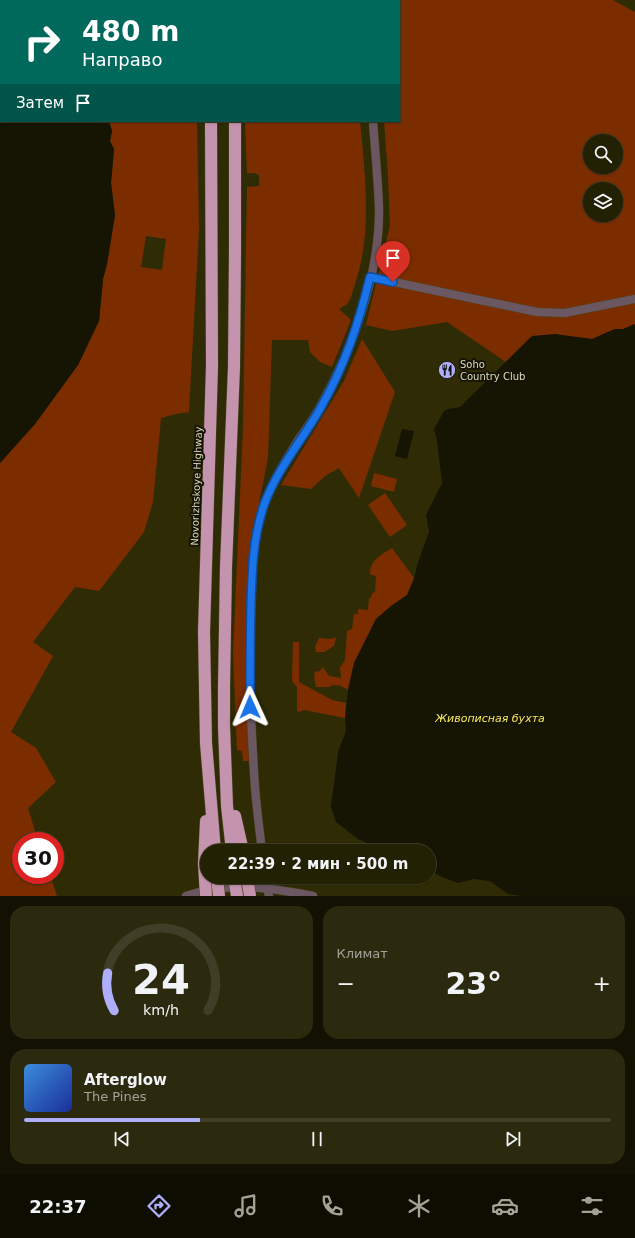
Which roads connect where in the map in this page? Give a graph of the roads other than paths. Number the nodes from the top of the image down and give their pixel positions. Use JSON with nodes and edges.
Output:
{"nodes":[{"id":1,"x":211,"y":122,"type":"edge"},
{"id":2,"x":235,"y":122,"type":"edge"},
{"id":3,"x":373,"y":122,"type":"edge"},
{"id":4,"x":370,"y":277,"type":"junction"},
{"id":5,"x":635,"y":299,"type":"edge"},
{"id":6,"x":226,"y":777,"type":"junction"},
{"id":7,"x":208,"y":780,"type":"junction"},
{"id":8,"x":215,"y":844,"type":"edge"},
{"id":9,"x":231,"y":844,"type":"edge"},
{"id":10,"x":241,"y":844,"type":"edge"},
{"id":11,"x":261,"y":844,"type":"edge"},
{"id":12,"x":218,"y":884,"type":"edge"},
{"id":13,"x":235,"y":884,"type":"edge"},
{"id":14,"x":248,"y":884,"type":"edge"},
{"id":15,"x":268,"y":892,"type":"edge"},
{"id":16,"x":186,"y":896,"type":"edge"},
{"id":17,"x":206,"y":896,"type":"edge"},
{"id":18,"x":219,"y":896,"type":"edge"},
{"id":19,"x":237,"y":896,"type":"edge"},
{"id":20,"x":250,"y":896,"type":"edge"},
{"id":21,"x":306,"y":896,"type":"edge"}],
"edges":[{"from":1,"to":7,"type":"highway","name":"Novorizhskoye Highway"},
{"from":2,"to":6,"type":"highway"},
{"from":3,"to":4,"type":"street"},
{"from":4,"to":5,"type":"street"},
{"from":4,"to":11,"type":"street"},
{"from":6,"to":9,"type":"highway"},
{"from":6,"to":10,"type":"highway"},
{"from":7,"to":8,"type":"highway","name":"Novorizhskoye Highway"},
{"from":7,"to":17,"type":"highway","bridge":true},
{"from":12,"to":18,"type":"highway","bridge":true},
{"from":13,"to":19,"type":"highway","bridge":true},
{"from":14,"to":20,"type":"highway","bridge":true},
{"from":15,"to":16,"type":"street"},
{"from":15,"to":21,"type":"street"}]}
